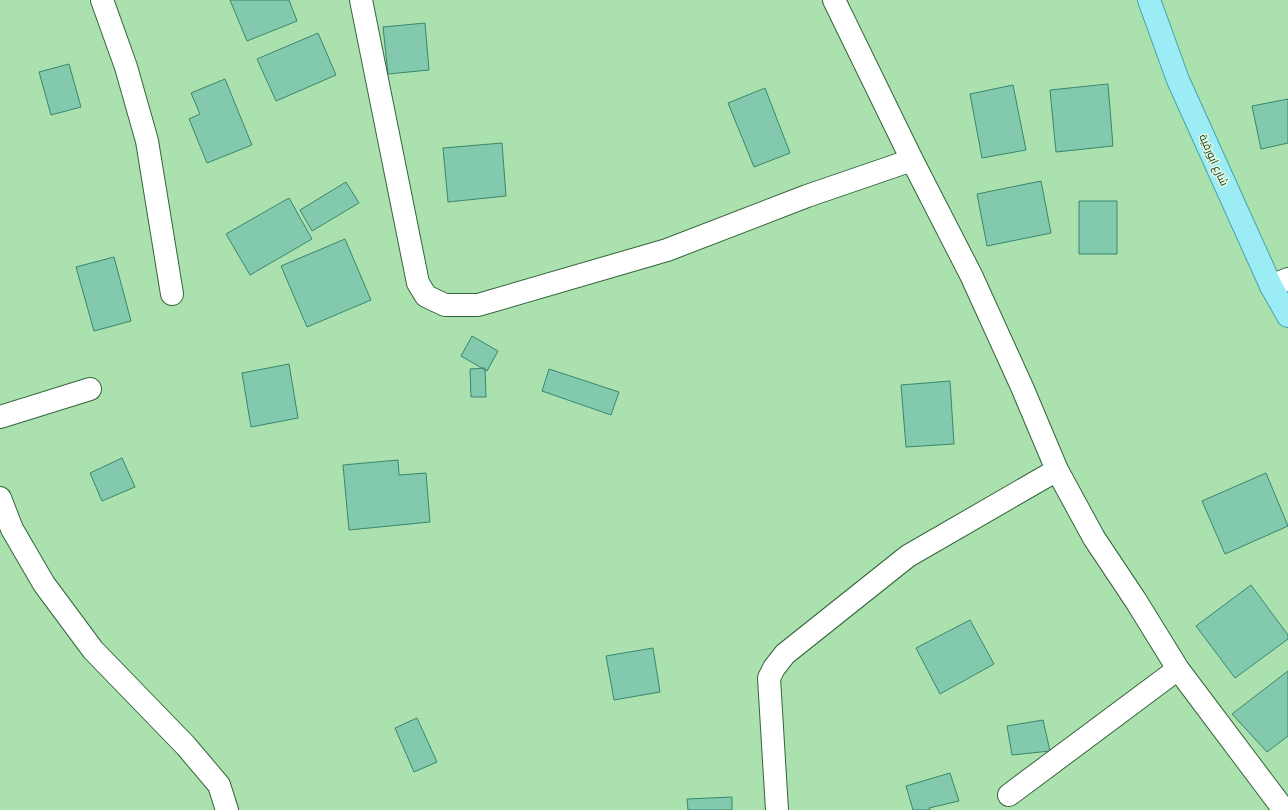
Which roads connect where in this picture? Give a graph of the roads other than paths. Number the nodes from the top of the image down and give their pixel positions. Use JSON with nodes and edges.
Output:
{"nodes":[{"id":1,"x":102,"y":0,"type":"edge"},
{"id":2,"x":360,"y":0,"type":"edge"},
{"id":3,"x":834,"y":0,"type":"edge"},
{"id":4,"x":1148,"y":0,"type":"edge"},
{"id":5,"x":912,"y":160,"type":"junction"},
{"id":6,"x":1279,"y":282,"type":"edge"},
{"id":7,"x":172,"y":294,"type":"dead end"},
{"id":8,"x":1288,"y":316,"type":"edge"},
{"id":9,"x":90,"y":389,"type":"dead end"},
{"id":10,"x":0,"y":417,"type":"edge"},
{"id":11,"x":1057,"y":470,"type":"junction"},
{"id":12,"x":0,"y":498,"type":"edge"},
{"id":13,"x":1178,"y":668,"type":"junction"},
{"id":14,"x":1009,"y":795,"type":"dead end"},
{"id":15,"x":227,"y":810,"type":"edge"},
{"id":16,"x":777,"y":810,"type":"edge"},
{"id":17,"x":1284,"y":810,"type":"edge"}],
"edges":[{"from":1,"to":7,"type":"street"},
{"from":2,"to":5,"type":"street"},
{"from":3,"to":5,"type":"street"},
{"from":4,"to":6,"type":"main road","name":"شارع ابورقية"},
{"from":5,"to":11,"type":"street"},
{"from":6,"to":8,"type":"main road","name":"شارع ابورقية"},
{"from":9,"to":10,"type":"street"},
{"from":11,"to":13,"type":"street"},
{"from":11,"to":16,"type":"street"},
{"from":12,"to":15,"type":"street"},
{"from":13,"to":14,"type":"street"},
{"from":13,"to":17,"type":"street"}]}
